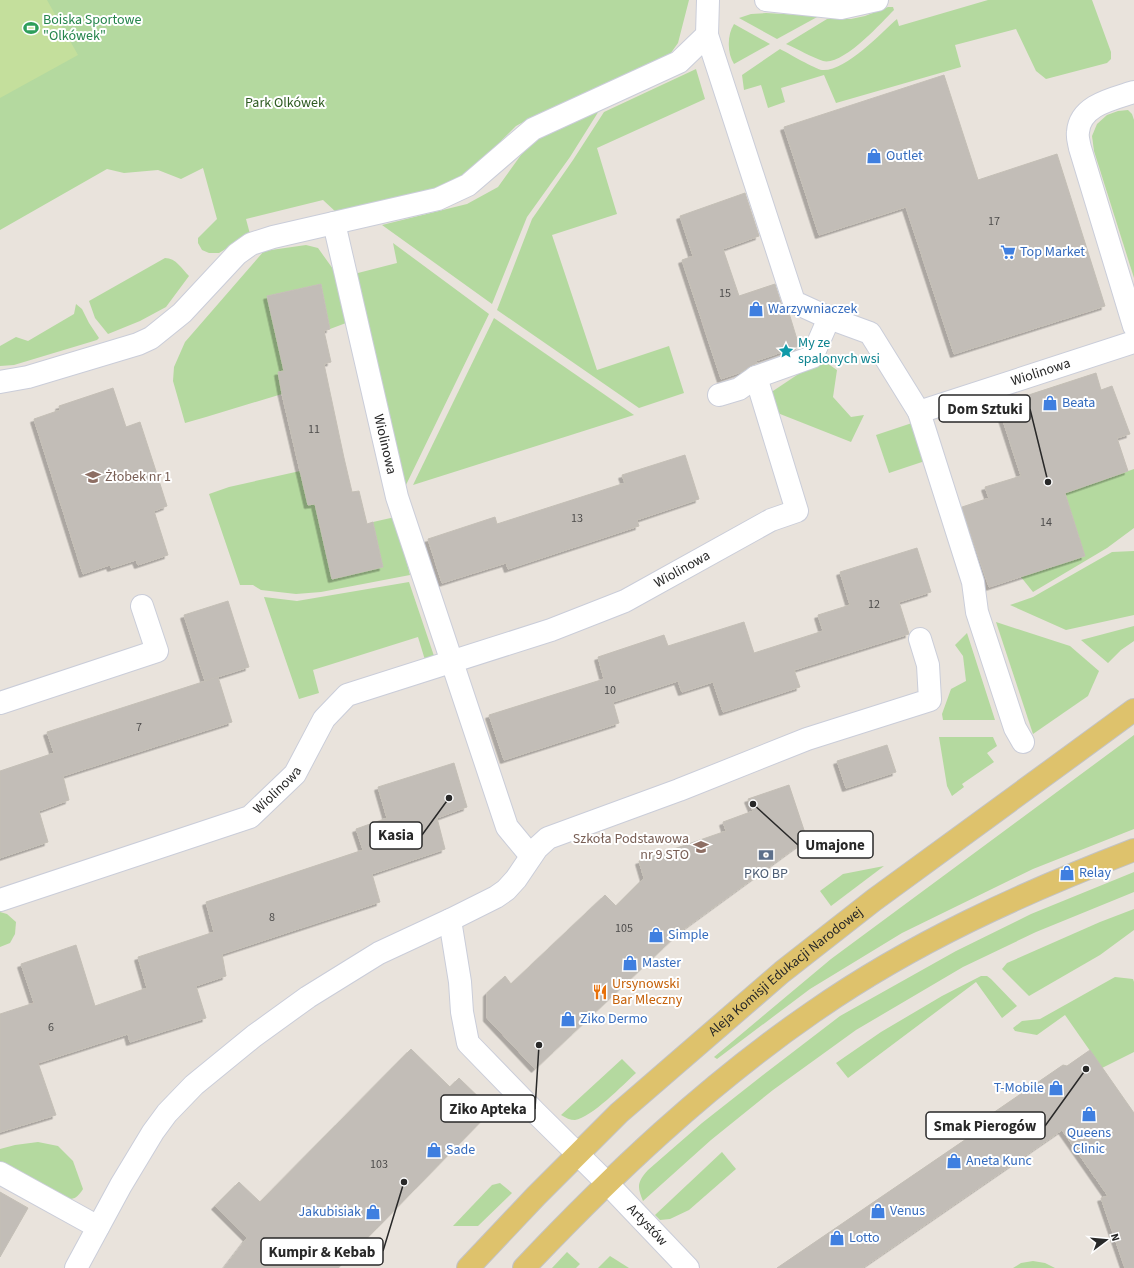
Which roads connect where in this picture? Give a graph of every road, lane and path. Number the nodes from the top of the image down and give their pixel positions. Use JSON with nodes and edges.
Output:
{"nodes":[{"id":1,"x":708,"y":0,"type":"edge"},
{"id":2,"x":766,"y":0,"type":"edge"},
{"id":3,"x":877,"y":0,"type":"edge"},
{"id":4,"x":707,"y":35,"type":"junction"},
{"id":5,"x":1134,"y":92,"type":"edge"},
{"id":6,"x":334,"y":223,"type":"junction"},
{"id":7,"x":829,"y":318,"type":"junction"},
{"id":8,"x":1134,"y":326,"type":"edge"},
{"id":9,"x":1134,"y":342,"type":"edge"},
{"id":10,"x":756,"y":377,"type":"junction"},
{"id":11,"x":0,"y":382,"type":"edge"},
{"id":12,"x":719,"y":395,"type":"dead end"},
{"id":13,"x":919,"y":412,"type":"junction"},
{"id":14,"x":142,"y":606,"type":"dead end"},
{"id":15,"x":920,"y":639,"type":"dead end"},
{"id":16,"x":452,"y":662,"type":"junction"},
{"id":17,"x":0,"y":703,"type":"edge"},
{"id":18,"x":1134,"y":710,"type":"edge"},
{"id":19,"x":1023,"y":742,"type":"dead end"},
{"id":20,"x":1134,"y":850,"type":"edge"},
{"id":21,"x":531,"y":856,"type":"junction"},
{"id":22,"x":0,"y":900,"type":"edge"},
{"id":23,"x":450,"y":920,"type":"junction"},
{"id":24,"x":578,"y":1154,"type":"junction"},
{"id":25,"x":0,"y":1173,"type":"edge"},
{"id":26,"x":607,"y":1183,"type":"junction"},
{"id":27,"x":98,"y":1227,"type":"junction"},
{"id":28,"x":76,"y":1268,"type":"edge"},
{"id":29,"x":468,"y":1268,"type":"edge"},
{"id":30,"x":524,"y":1268,"type":"edge"},
{"id":31,"x":688,"y":1268,"type":"edge"}],
"edges":[{"from":1,"to":4,"type":"street"},
{"from":2,"to":3,"type":"street"},
{"from":4,"to":6,"type":"street"},
{"from":4,"to":7,"type":"street"},
{"from":5,"to":8,"type":"street"},
{"from":6,"to":11,"type":"street"},
{"from":6,"to":16,"type":"street","name":"Wiolinowa"},
{"from":7,"to":10,"type":"street"},
{"from":7,"to":13,"type":"street"},
{"from":9,"to":13,"type":"street","name":"Wiolinowa"},
{"from":10,"to":12,"type":"street"},
{"from":10,"to":16,"type":"street","name":"Wiolinowa"},
{"from":13,"to":19,"type":"street"},
{"from":14,"to":17,"type":"street"},
{"from":15,"to":21,"type":"street"},
{"from":16,"to":21,"type":"street","name":"Wiolinowa"},
{"from":16,"to":22,"type":"street","name":"Wiolinowa"},
{"from":18,"to":24,"type":"main road","name":"Aleja Komisji Edukacji Narodowej"},
{"from":20,"to":26,"type":"main road"},
{"from":21,"to":23,"type":"street"},
{"from":23,"to":24,"type":"street","name":"Artystów"},
{"from":23,"to":27,"type":"street"},
{"from":24,"to":26,"type":"street","name":"Artystów"},
{"from":24,"to":29,"type":"main road","name":"Aleja Komisji Edukacji Narodowej"},
{"from":25,"to":27,"type":"street"},
{"from":26,"to":30,"type":"main road"},
{"from":26,"to":31,"type":"street","name":"Artystów"},
{"from":27,"to":28,"type":"street"}]}
